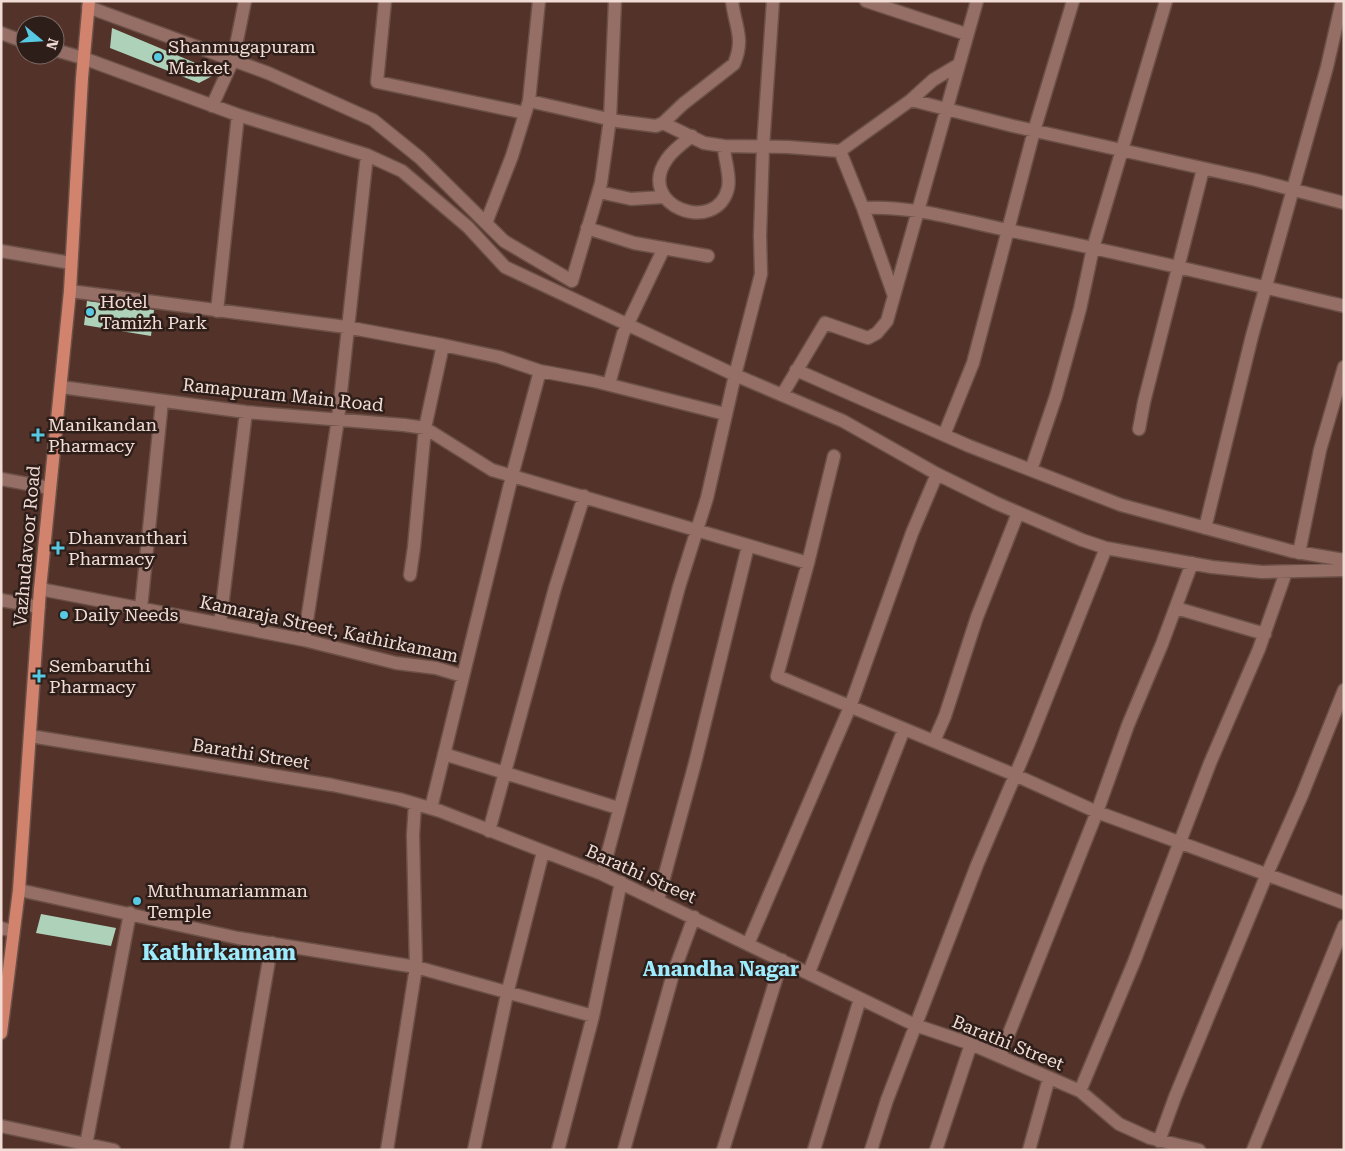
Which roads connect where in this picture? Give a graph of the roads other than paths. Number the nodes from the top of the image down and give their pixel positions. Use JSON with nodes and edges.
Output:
{"nodes":[{"id":1,"x":245,"y":1,"type":"edge"},
{"id":2,"x":386,"y":1,"type":"edge"},
{"id":3,"x":539,"y":1,"type":"edge"},
{"id":4,"x":616,"y":1,"type":"edge"},
{"id":5,"x":732,"y":1,"type":"edge"},
{"id":6,"x":773,"y":1,"type":"edge"},
{"id":7,"x":866,"y":1,"type":"edge"},
{"id":8,"x":977,"y":1,"type":"edge"},
{"id":9,"x":1073,"y":1,"type":"edge"},
{"id":10,"x":1166,"y":1,"type":"edge"},
{"id":11,"x":1342,"y":1,"type":"edge"},
{"id":12,"x":89,"y":4,"type":"edge"},
{"id":13,"x":1,"y":33,"type":"edge"},
{"id":14,"x":966,"y":34,"type":"junction"},
{"id":15,"x":15,"y":38,"type":"edge"},
{"id":16,"x":65,"y":53,"type":"edge"},
{"id":17,"x":83,"y":58,"type":"junction"},
{"id":18,"x":233,"y":60,"type":"junction"},
{"id":19,"x":958,"y":65,"type":"junction"},
{"id":20,"x":911,"y":100,"type":"junction"},
{"id":21,"x":212,"y":106,"type":"junction"},
{"id":22,"x":527,"y":107,"type":"junction"},
{"id":23,"x":947,"y":109,"type":"junction"},
{"id":24,"x":238,"y":114,"type":"junction"},
{"id":25,"x":610,"y":119,"type":"junction"},
{"id":26,"x":663,"y":123,"type":"junction"},
{"id":27,"x":1034,"y":130,"type":"junction"},
{"id":28,"x":692,"y":136,"type":"junction"},
{"id":29,"x":724,"y":146,"type":"junction"},
{"id":30,"x":763,"y":147,"type":"junction"},
{"id":31,"x":1123,"y":150,"type":"junction"},
{"id":32,"x":840,"y":151,"type":"junction"},
{"id":33,"x":367,"y":155,"type":"junction"},
{"id":34,"x":1203,"y":169,"type":"junction"},
{"id":35,"x":1293,"y":190,"type":"junction"},
{"id":36,"x":599,"y":192,"type":"junction"},
{"id":37,"x":663,"y":198,"type":"junction"},
{"id":38,"x":1344,"y":203,"type":"edge"},
{"id":39,"x":863,"y":208,"type":"junction"},
{"id":40,"x":919,"y":210,"type":"junction"},
{"id":41,"x":486,"y":223,"type":"junction"},
{"id":42,"x":587,"y":228,"type":"junction"},
{"id":43,"x":1008,"y":230,"type":"junction"},
{"id":44,"x":664,"y":248,"type":"junction"},
{"id":45,"x":1093,"y":248,"type":"junction"},
{"id":46,"x":1,"y":251,"type":"edge"},
{"id":47,"x":708,"y":256,"type":"dead end"},
{"id":48,"x":71,"y":263,"type":"junction"},
{"id":49,"x":1180,"y":268,"type":"junction"},
{"id":50,"x":1266,"y":288,"type":"junction"},
{"id":51,"x":70,"y":291,"type":"junction"},
{"id":52,"x":894,"y":296,"type":"junction"},
{"id":53,"x":1344,"y":306,"type":"edge"},
{"id":54,"x":217,"y":311,"type":"junction"},
{"id":55,"x":628,"y":323,"type":"junction"},
{"id":56,"x":346,"y":327,"type":"junction"},
{"id":57,"x":443,"y":345,"type":"junction"},
{"id":58,"x":1344,"y":366,"type":"edge"},
{"id":59,"x":796,"y":370,"type":"junction"},
{"id":60,"x":540,"y":371,"type":"junction"},
{"id":61,"x":734,"y":375,"type":"junction"},
{"id":62,"x":609,"y":384,"type":"junction"},
{"id":63,"x":61,"y":388,"type":"junction"},
{"id":64,"x":782,"y":395,"type":"junction"},
{"id":65,"x":1340,"y":397,"type":"edge"},
{"id":66,"x":162,"y":401,"type":"junction"},
{"id":67,"x":246,"y":412,"type":"junction"},
{"id":68,"x":725,"y":414,"type":"junction"},
{"id":69,"x":338,"y":419,"type":"junction"},
{"id":70,"x":425,"y":428,"type":"junction"},
{"id":71,"x":1139,"y":429,"type":"dead end"},
{"id":72,"x":944,"y":435,"type":"junction"},
{"id":73,"x":834,"y":456,"type":"dead end"},
{"id":74,"x":1031,"y":470,"type":"junction"},
{"id":75,"x":937,"y":474,"type":"junction"},
{"id":76,"x":512,"y":476,"type":"junction"},
{"id":77,"x":1,"y":479,"type":"edge"},
{"id":78,"x":50,"y":488,"type":"junction"},
{"id":79,"x":584,"y":496,"type":"junction"},
{"id":80,"x":1018,"y":513,"type":"junction"},
{"id":81,"x":1206,"y":528,"type":"junction"},
{"id":82,"x":698,"y":530,"type":"junction"},
{"id":83,"x":748,"y":546,"type":"junction"},
{"id":84,"x":1106,"y":548,"type":"junction"},
{"id":85,"x":1299,"y":552,"type":"junction"},
{"id":86,"x":1344,"y":560,"type":"edge"},
{"id":87,"x":808,"y":563,"type":"junction"},
{"id":88,"x":1192,"y":563,"type":"junction"},
{"id":89,"x":1344,"y":570,"type":"edge"},
{"id":90,"x":1286,"y":572,"type":"junction"},
{"id":91,"x":410,"y":575,"type":"dead end"},
{"id":92,"x":40,"y":588,"type":"junction"},
{"id":93,"x":1,"y":600,"type":"edge"},
{"id":94,"x":39,"y":608,"type":"junction"},
{"id":95,"x":142,"y":608,"type":"junction"},
{"id":96,"x":1176,"y":608,"type":"junction"},
{"id":97,"x":220,"y":623,"type":"junction"},
{"id":98,"x":1265,"y":634,"type":"junction"},
{"id":99,"x":304,"y":640,"type":"junction"},
{"id":100,"x":463,"y":676,"type":"junction"},
{"id":101,"x":1344,"y":690,"type":"edge"},
{"id":102,"x":850,"y":707,"type":"junction"},
{"id":103,"x":904,"y":729,"type":"junction"},
{"id":104,"x":30,"y":736,"type":"junction"},
{"id":105,"x":934,"y":741,"type":"junction"},
{"id":106,"x":444,"y":754,"type":"junction"},
{"id":107,"x":504,"y":773,"type":"junction"},
{"id":108,"x":1015,"y":775,"type":"junction"},
{"id":109,"x":415,"y":804,"type":"junction"},
{"id":110,"x":431,"y":808,"type":"junction"},
{"id":111,"x":618,"y":808,"type":"junction"},
{"id":112,"x":1097,"y":812,"type":"junction"},
{"id":113,"x":489,"y":831,"type":"junction"},
{"id":114,"x":1181,"y":842,"type":"junction"},
{"id":115,"x":543,"y":852,"type":"junction"},
{"id":116,"x":602,"y":874,"type":"junction"},
{"id":117,"x":1267,"y":874,"type":"junction"},
{"id":118,"x":621,"y":882,"type":"junction"},
{"id":119,"x":18,"y":890,"type":"junction"},
{"id":120,"x":658,"y":900,"type":"junction"},
{"id":121,"x":1344,"y":903,"type":"edge"},
{"id":122,"x":130,"y":913,"type":"junction"},
{"id":123,"x":694,"y":917,"type":"junction"},
{"id":124,"x":1344,"y":926,"type":"edge"},
{"id":125,"x":7,"y":930,"type":"edge"},
{"id":126,"x":272,"y":943,"type":"junction"},
{"id":127,"x":748,"y":944,"type":"junction"},
{"id":128,"x":782,"y":960,"type":"junction"},
{"id":129,"x":416,"y":966,"type":"junction"},
{"id":130,"x":809,"y":972,"type":"junction"},
{"id":131,"x":508,"y":994,"type":"junction"},
{"id":132,"x":860,"y":999,"type":"junction"},
{"id":133,"x":593,"y":1016,"type":"junction"},
{"id":134,"x":915,"y":1025,"type":"junction"},
{"id":135,"x":1,"y":1033,"type":"edge"},
{"id":136,"x":971,"y":1044,"type":"junction"},
{"id":137,"x":1000,"y":1056,"type":"junction"},
{"id":138,"x":1049,"y":1078,"type":"junction"},
{"id":139,"x":1080,"y":1091,"type":"junction"},
{"id":140,"x":1,"y":1126,"type":"edge"},
{"id":141,"x":1160,"y":1141,"type":"junction"},
{"id":142,"x":86,"y":1147,"type":"edge"},
{"id":143,"x":114,"y":1150,"type":"edge"},
{"id":144,"x":236,"y":1150,"type":"edge"},
{"id":145,"x":387,"y":1150,"type":"edge"},
{"id":146,"x":474,"y":1150,"type":"edge"},
{"id":147,"x":558,"y":1150,"type":"edge"},
{"id":148,"x":624,"y":1150,"type":"edge"},
{"id":149,"x":723,"y":1150,"type":"edge"},
{"id":150,"x":814,"y":1150,"type":"edge"},
{"id":151,"x":871,"y":1150,"type":"edge"},
{"id":152,"x":936,"y":1150,"type":"edge"},
{"id":153,"x":1029,"y":1150,"type":"edge"},
{"id":154,"x":1199,"y":1150,"type":"edge"},
{"id":155,"x":1253,"y":1150,"type":"edge"}],
"edges":[{"from":1,"to":18,"type":"street"},
{"from":2,"to":22,"type":"street"},
{"from":3,"to":22,"type":"street"},
{"from":4,"to":25,"type":"street"},
{"from":5,"to":26,"type":"street"},
{"from":6,"to":30,"type":"street"},
{"from":7,"to":14,"type":"street"},
{"from":8,"to":14,"type":"street"},
{"from":9,"to":27,"type":"street"},
{"from":10,"to":31,"type":"street"},
{"from":11,"to":35,"type":"street"},
{"from":12,"to":17,"type":"main road","name":"Vazhudavoor Road"},
{"from":12,"to":18,"type":"street"},
{"from":13,"to":15,"type":"street"},
{"from":14,"to":19,"type":"street"},
{"from":16,"to":17,"type":"street"},
{"from":17,"to":21,"type":"street"},
{"from":17,"to":48,"type":"main road","name":"Vazhudavoor Road"},
{"from":18,"to":21,"type":"street"},
{"from":18,"to":41,"type":"street"},
{"from":19,"to":20,"type":"street"},
{"from":19,"to":23,"type":"street"},
{"from":20,"to":23,"type":"street"},
{"from":20,"to":32,"type":"street"},
{"from":21,"to":24,"type":"street"},
{"from":22,"to":25,"type":"street"},
{"from":22,"to":41,"type":"street"},
{"from":23,"to":27,"type":"street"},
{"from":23,"to":40,"type":"street"},
{"from":24,"to":33,"type":"street"},
{"from":24,"to":54,"type":"street"},
{"from":25,"to":26,"type":"street"},
{"from":25,"to":36,"type":"street"},
{"from":26,"to":28,"type":"street"},
{"from":27,"to":31,"type":"street"},
{"from":27,"to":43,"type":"street"},
{"from":28,"to":29,"type":"street"},
{"from":28,"to":37,"type":"street"},
{"from":29,"to":30,"type":"street"},
{"from":29,"to":37,"type":"street"},
{"from":30,"to":32,"type":"street"},
{"from":30,"to":61,"type":"street"},
{"from":31,"to":34,"type":"street"},
{"from":31,"to":45,"type":"street"},
{"from":32,"to":39,"type":"street"},
{"from":33,"to":55,"type":"street"},
{"from":33,"to":56,"type":"street"},
{"from":34,"to":35,"type":"street"},
{"from":34,"to":49,"type":"street"},
{"from":35,"to":38,"type":"street"},
{"from":35,"to":50,"type":"street"},
{"from":36,"to":37,"type":"street"},
{"from":36,"to":42,"type":"street"},
{"from":39,"to":40,"type":"street"},
{"from":39,"to":52,"type":"street"},
{"from":40,"to":43,"type":"street"},
{"from":40,"to":52,"type":"street"},
{"from":41,"to":42,"type":"street"},
{"from":42,"to":44,"type":"street"},
{"from":43,"to":45,"type":"street"},
{"from":43,"to":72,"type":"street"},
{"from":44,"to":47,"type":"street"},
{"from":44,"to":55,"type":"street"},
{"from":45,"to":49,"type":"street"},
{"from":45,"to":74,"type":"street"},
{"from":46,"to":48,"type":"street"},
{"from":48,"to":51,"type":"main road","name":"Vazhudavoor Road"},
{"from":49,"to":50,"type":"street"},
{"from":49,"to":71,"type":"street"},
{"from":50,"to":53,"type":"street"},
{"from":50,"to":81,"type":"street"},
{"from":51,"to":54,"type":"street"},
{"from":51,"to":63,"type":"main road","name":"Vazhudavoor Road"},
{"from":52,"to":59,"type":"street"},
{"from":54,"to":56,"type":"street"},
{"from":55,"to":61,"type":"street"},
{"from":55,"to":62,"type":"street"},
{"from":56,"to":57,"type":"street"},
{"from":56,"to":69,"type":"street"},
{"from":57,"to":60,"type":"street"},
{"from":57,"to":70,"type":"street"},
{"from":58,"to":65,"type":"street"},
{"from":59,"to":64,"type":"street"},
{"from":59,"to":72,"type":"street"},
{"from":60,"to":62,"type":"street"},
{"from":60,"to":76,"type":"street"},
{"from":61,"to":64,"type":"street"},
{"from":61,"to":68,"type":"street"},
{"from":62,"to":68,"type":"street"},
{"from":63,"to":66,"type":"street","name":"Ramapuram Main Road"},
{"from":63,"to":78,"type":"main road","name":"Vazhudavoor Road"},
{"from":64,"to":75,"type":"street"},
{"from":65,"to":85,"type":"street"},
{"from":66,"to":67,"type":"street","name":"Ramapuram Main Road"},
{"from":66,"to":95,"type":"street"},
{"from":67,"to":69,"type":"street","name":"Ramapuram Main Road"},
{"from":67,"to":97,"type":"street"},
{"from":68,"to":82,"type":"street"},
{"from":69,"to":70,"type":"street","name":"Ramapuram Main Road"},
{"from":69,"to":99,"type":"street"},
{"from":70,"to":76,"type":"street","name":"Ramapuram Main Road"},
{"from":70,"to":91,"type":"street"},
{"from":72,"to":74,"type":"street"},
{"from":73,"to":87,"type":"street"},
{"from":74,"to":81,"type":"street"},
{"from":75,"to":80,"type":"street"},
{"from":75,"to":102,"type":"street"},
{"from":76,"to":79,"type":"street","name":"Ramapuram Main Road"},
{"from":76,"to":100,"type":"street"},
{"from":77,"to":78,"type":"street"},
{"from":78,"to":92,"type":"main road","name":"Vazhudavoor Road"},
{"from":79,"to":82,"type":"street","name":"Ramapuram Main Road"},
{"from":79,"to":107,"type":"street"},
{"from":80,"to":84,"type":"street"},
{"from":80,"to":105,"type":"street"},
{"from":81,"to":85,"type":"street"},
{"from":82,"to":83,"type":"street","name":"Ramapuram Main Road"},
{"from":82,"to":111,"type":"street"},
{"from":83,"to":87,"type":"street","name":"Ramapuram Main Road"},
{"from":83,"to":120,"type":"street"},
{"from":84,"to":88,"type":"street"},
{"from":84,"to":108,"type":"street"},
{"from":85,"to":86,"type":"street"},
{"from":87,"to":102,"type":"street"},
{"from":88,"to":90,"type":"street"},
{"from":88,"to":96,"type":"street"},
{"from":89,"to":90,"type":"street"},
{"from":90,"to":98,"type":"street"},
{"from":92,"to":94,"type":"main road","name":"Vazhudavoor Road"},
{"from":92,"to":95,"type":"street","name":"Kamaraja Street, Kathirkamam"},
{"from":93,"to":94,"type":"street"},
{"from":94,"to":104,"type":"main road","name":"Vazhudavoor Road"},
{"from":95,"to":97,"type":"street","name":"Kamaraja Street, Kathirkamam"},
{"from":96,"to":98,"type":"street"},
{"from":96,"to":112,"type":"street"},
{"from":97,"to":99,"type":"street","name":"Kamaraja Street, Kathirkamam"},
{"from":98,"to":114,"type":"street"},
{"from":99,"to":100,"type":"street","name":"Kamaraja Street, Kathirkamam"},
{"from":100,"to":106,"type":"street"},
{"from":101,"to":117,"type":"street"},
{"from":102,"to":103,"type":"street"},
{"from":102,"to":127,"type":"street"},
{"from":103,"to":105,"type":"street"},
{"from":103,"to":130,"type":"street"},
{"from":104,"to":109,"type":"street","name":"Barathi Street"},
{"from":104,"to":119,"type":"main road","name":"Vazhudavoor Road"},
{"from":105,"to":108,"type":"street"},
{"from":106,"to":107,"type":"street"},
{"from":106,"to":110,"type":"street"},
{"from":107,"to":111,"type":"street"},
{"from":107,"to":113,"type":"street"},
{"from":108,"to":112,"type":"street"},
{"from":108,"to":134,"type":"street"},
{"from":109,"to":110,"type":"street","name":"Barathi Street"},
{"from":109,"to":129,"type":"street"},
{"from":110,"to":113,"type":"street","name":"Barathi Street"},
{"from":111,"to":116,"type":"street"},
{"from":112,"to":114,"type":"street"},
{"from":112,"to":137,"type":"street"},
{"from":113,"to":115,"type":"street","name":"Barathi Street"},
{"from":114,"to":117,"type":"street"},
{"from":114,"to":139,"type":"street"},
{"from":115,"to":116,"type":"street","name":"Barathi Street"},
{"from":115,"to":131,"type":"street"},
{"from":116,"to":118,"type":"street","name":"Barathi Street"},
{"from":117,"to":121,"type":"street"},
{"from":117,"to":141,"type":"street"},
{"from":118,"to":120,"type":"street","name":"Barathi Street"},
{"from":118,"to":133,"type":"street"},
{"from":119,"to":122,"type":"street"},
{"from":119,"to":125,"type":"main road","name":"Vazhudavoor Road"},
{"from":120,"to":123,"type":"street","name":"Barathi Street"},
{"from":122,"to":126,"type":"street"},
{"from":122,"to":142,"type":"street"},
{"from":123,"to":127,"type":"street","name":"Barathi Street"},
{"from":123,"to":148,"type":"street"},
{"from":124,"to":155,"type":"street"},
{"from":125,"to":135,"type":"main road","name":"Vazhudavoor Road"},
{"from":126,"to":129,"type":"street"},
{"from":126,"to":144,"type":"street"},
{"from":127,"to":128,"type":"street","name":"Barathi Street"},
{"from":128,"to":130,"type":"street","name":"Barathi Street"},
{"from":128,"to":149,"type":"street"},
{"from":129,"to":131,"type":"street"},
{"from":129,"to":145,"type":"street"},
{"from":130,"to":132,"type":"street","name":"Barathi Street"},
{"from":131,"to":133,"type":"street"},
{"from":131,"to":146,"type":"street"},
{"from":132,"to":134,"type":"street","name":"Barathi Street"},
{"from":132,"to":150,"type":"street"},
{"from":133,"to":147,"type":"street"},
{"from":134,"to":136,"type":"street","name":"Barathi Street"},
{"from":134,"to":151,"type":"street"},
{"from":136,"to":137,"type":"street","name":"Barathi Street"},
{"from":136,"to":152,"type":"street"},
{"from":137,"to":138,"type":"street","name":"Barathi Street"},
{"from":138,"to":139,"type":"street","name":"Barathi Street"},
{"from":138,"to":153,"type":"street"},
{"from":139,"to":141,"type":"street","name":"Barathi Street"},
{"from":140,"to":142,"type":"street"},
{"from":141,"to":154,"type":"street","name":"Barathi Street"},
{"from":142,"to":143,"type":"street"}]}
